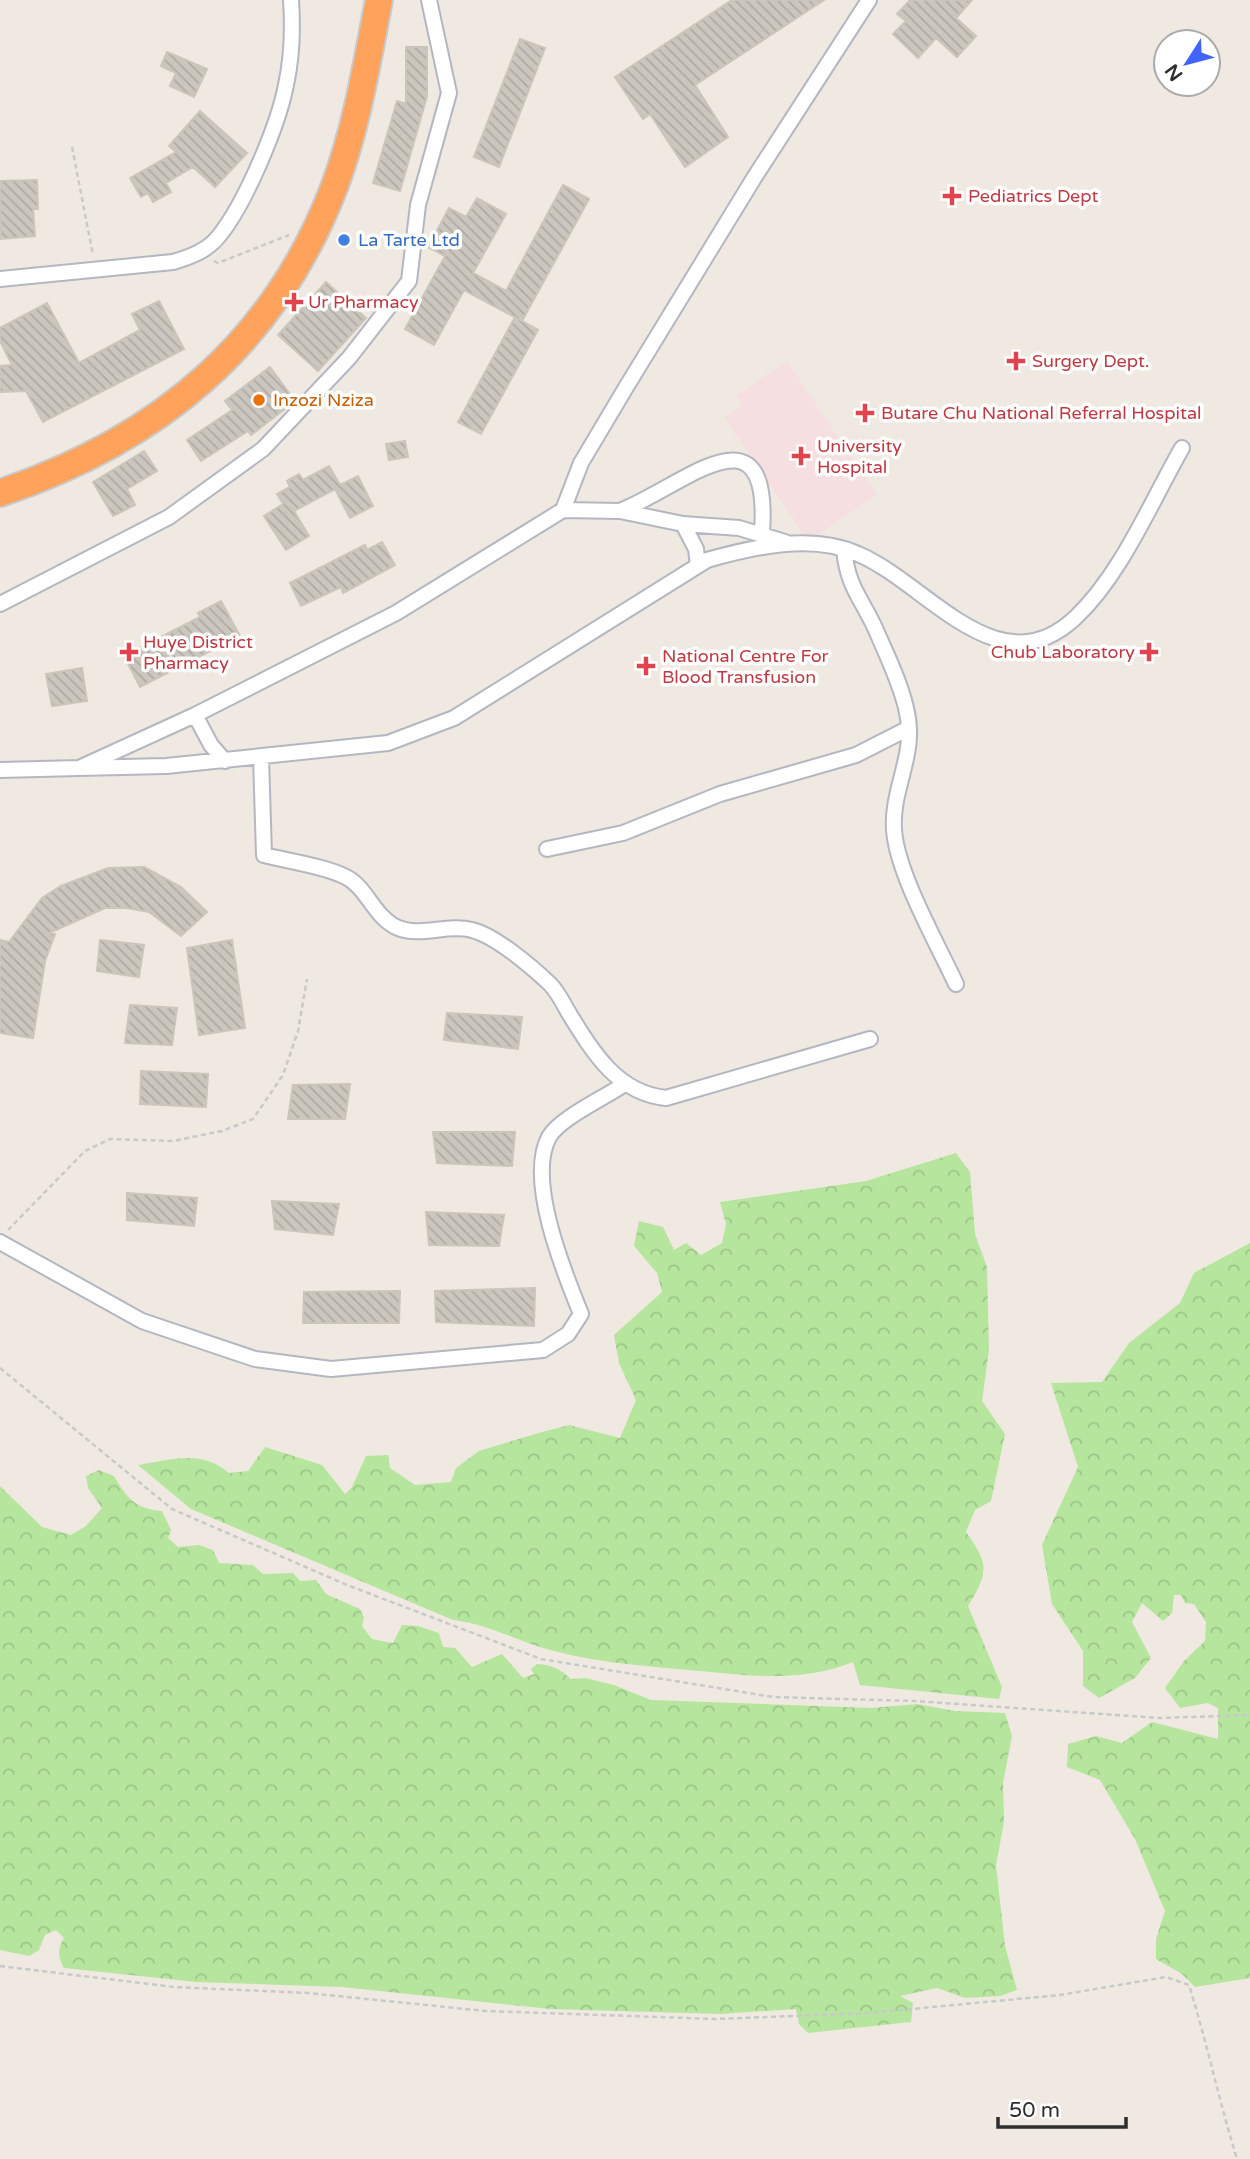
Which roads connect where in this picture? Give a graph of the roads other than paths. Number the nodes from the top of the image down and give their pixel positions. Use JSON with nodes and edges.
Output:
{"nodes":[{"id":1,"x":291,"y":0,"type":"edge"},
{"id":2,"x":379,"y":0,"type":"edge"},
{"id":3,"x":429,"y":0,"type":"edge"},
{"id":4,"x":869,"y":0,"type":"edge"},
{"id":5,"x":0,"y":279,"type":"edge"},
{"id":6,"x":1182,"y":448,"type":"dead end"},
{"id":7,"x":0,"y":493,"type":"edge"},
{"id":8,"x":563,"y":509,"type":"junction"},
{"id":9,"x":620,"y":511,"type":"junction"},
{"id":10,"x":684,"y":524,"type":"junction"},
{"id":11,"x":762,"y":533,"type":"junction"},
{"id":12,"x":790,"y":544,"type":"junction"},
{"id":13,"x":844,"y":550,"type":"junction"},
{"id":14,"x":698,"y":566,"type":"junction"},
{"id":15,"x":0,"y":604,"type":"edge"},
{"id":16,"x":195,"y":715,"type":"junction"},
{"id":17,"x":909,"y":728,"type":"junction"},
{"id":18,"x":261,"y":757,"type":"junction"},
{"id":19,"x":225,"y":761,"type":"junction"},
{"id":20,"x":79,"y":768,"type":"junction"},
{"id":21,"x":0,"y":770,"type":"edge"},
{"id":22,"x":547,"y":849,"type":"dead end"},
{"id":23,"x":956,"y":984,"type":"dead end"},
{"id":24,"x":870,"y":1039,"type":"dead end"},
{"id":25,"x":623,"y":1085,"type":"junction"},
{"id":26,"x":0,"y":1240,"type":"edge"}],
"edges":[{"from":1,"to":5,"type":"street"},
{"from":2,"to":7,"type":"highway"},
{"from":3,"to":15,"type":"street"},
{"from":4,"to":8,"type":"street"},
{"from":6,"to":13,"type":"street"},
{"from":8,"to":9,"type":"street"},
{"from":8,"to":16,"type":"street"},
{"from":9,"to":10,"type":"street"},
{"from":9,"to":11,"type":"street"},
{"from":10,"to":11,"type":"street"},
{"from":10,"to":14,"type":"street"},
{"from":11,"to":12,"type":"street"},
{"from":12,"to":13,"type":"street"},
{"from":12,"to":14,"type":"street"},
{"from":13,"to":17,"type":"street"},
{"from":14,"to":18,"type":"street"},
{"from":16,"to":19,"type":"street"},
{"from":16,"to":20,"type":"street"},
{"from":17,"to":22,"type":"street"},
{"from":17,"to":23,"type":"street"},
{"from":18,"to":19,"type":"street"},
{"from":18,"to":25,"type":"street"},
{"from":19,"to":20,"type":"street"},
{"from":20,"to":21,"type":"street"},
{"from":24,"to":25,"type":"street"},
{"from":25,"to":26,"type":"street"}]}
